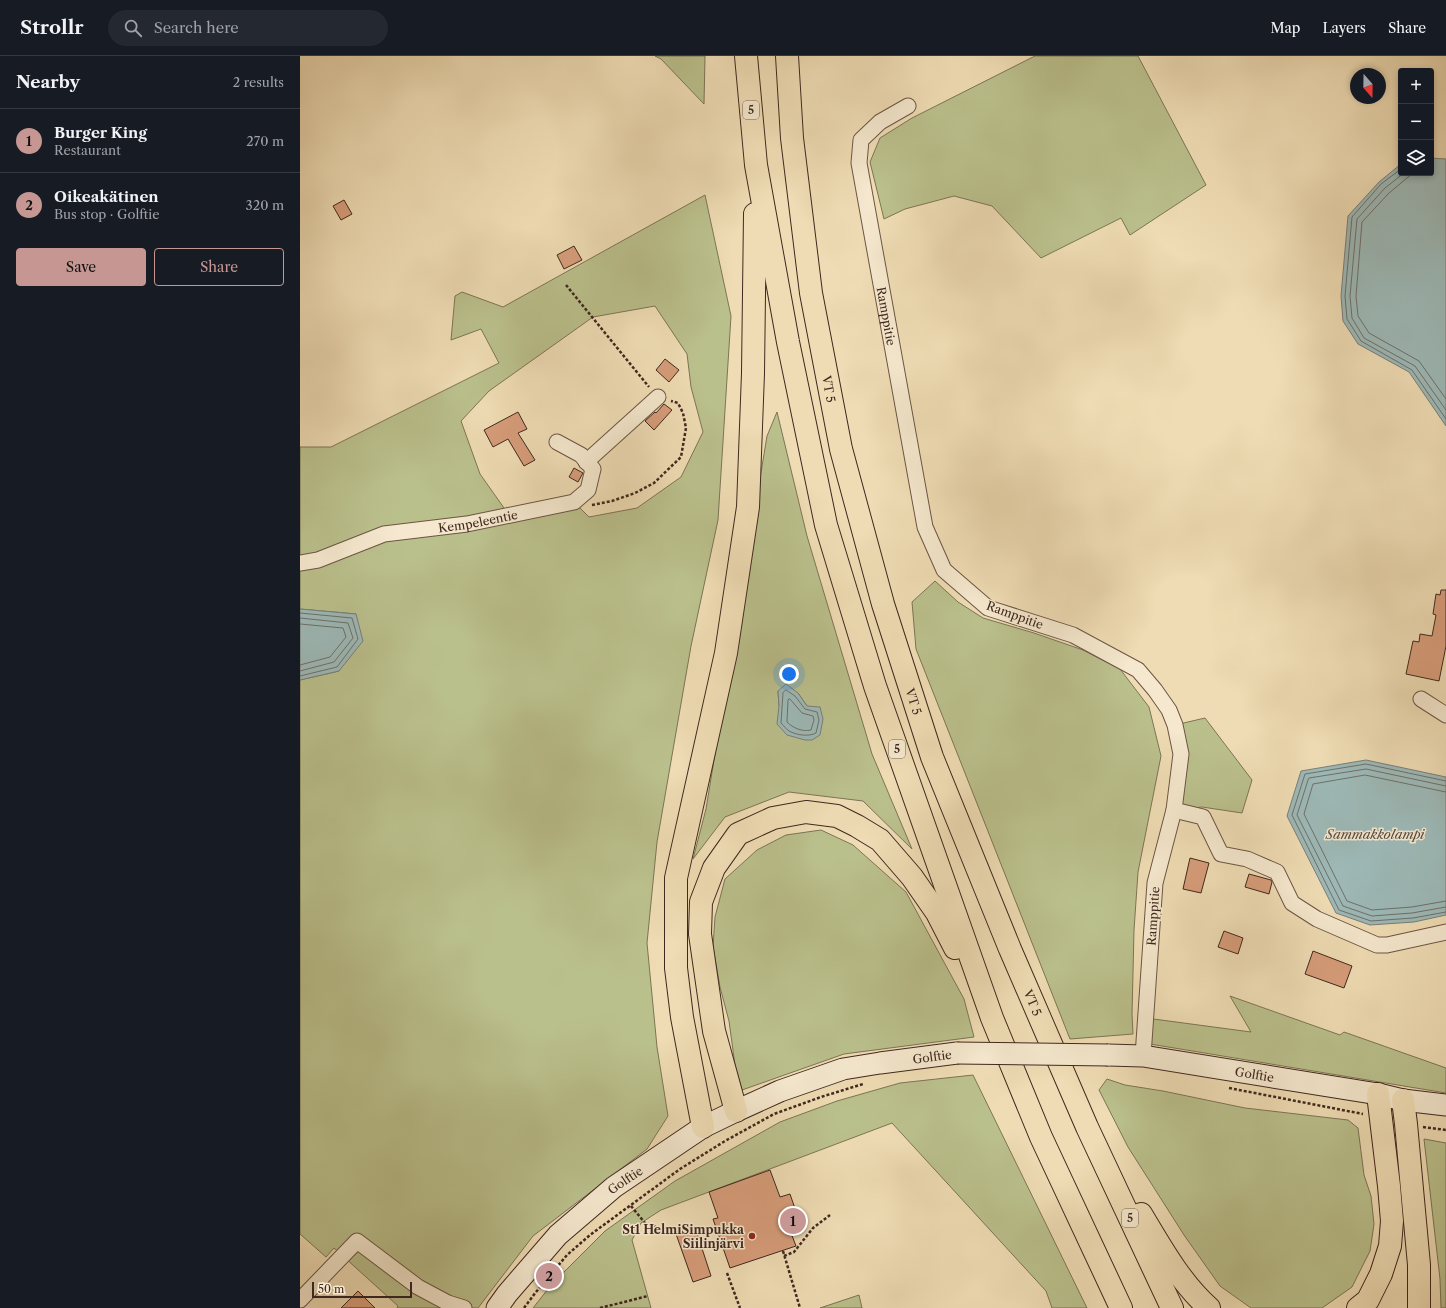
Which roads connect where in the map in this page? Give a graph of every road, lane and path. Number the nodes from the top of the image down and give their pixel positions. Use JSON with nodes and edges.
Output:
{"nodes":[{"id":1,"x":746,"y":56,"type":"edge"},
{"id":2,"x":788,"y":56,"type":"edge"},
{"id":3,"x":908,"y":106,"type":"dead end"},
{"id":4,"x":756,"y":165,"type":"junction"},
{"id":5,"x":658,"y":397,"type":"dead end"},
{"id":6,"x":557,"y":442,"type":"dead end"},
{"id":7,"x":586,"y":462,"type":"junction"},
{"id":8,"x":300,"y":563,"type":"edge"},
{"id":9,"x":1421,"y":699,"type":"dead end"},
{"id":10,"x":1446,"y":715,"type":"edge"},
{"id":11,"x":1174,"y":810,"type":"junction"},
{"id":12,"x":1446,"y":932,"type":"edge"},
{"id":13,"x":992,"y":1018,"type":"junction"},
{"id":14,"x":1143,"y":1056,"type":"junction"},
{"id":15,"x":870,"y":1082,"type":"dead end"},
{"id":16,"x":1228,"y":1088,"type":"dead end"},
{"id":17,"x":1378,"y":1094,"type":"junction"},
{"id":18,"x":1403,"y":1100,"type":"junction"},
{"id":19,"x":1446,"y":1105,"type":"edge"},
{"id":20,"x":736,"y":1111,"type":"junction"},
{"id":21,"x":1381,"y":1117,"type":"junction"},
{"id":22,"x":1406,"y":1124,"type":"junction"},
{"id":23,"x":703,"y":1127,"type":"junction"},
{"id":24,"x":1087,"y":1127,"type":"junction"},
{"id":25,"x":1446,"y":1130,"type":"edge"},
{"id":26,"x":631,"y":1206,"type":"junction"},
{"id":27,"x":830,"y":1216,"type":"dead end"},
{"id":28,"x":665,"y":1230,"type":"dead end"},
{"id":29,"x":783,"y":1251,"type":"dead end"},
{"id":30,"x":784,"y":1256,"type":"junction"},
{"id":31,"x":727,"y":1273,"type":"dead end"},
{"id":32,"x":648,"y":1296,"type":"dead end"},
{"id":33,"x":300,"y":1300,"type":"edge"},
{"id":34,"x":464,"y":1308,"type":"edge"},
{"id":35,"x":497,"y":1308,"type":"edge"},
{"id":36,"x":524,"y":1308,"type":"edge"},
{"id":37,"x":600,"y":1308,"type":"edge"},
{"id":38,"x":740,"y":1308,"type":"edge"},
{"id":39,"x":800,"y":1308,"type":"edge"},
{"id":40,"x":1121,"y":1308,"type":"edge"},
{"id":41,"x":1172,"y":1308,"type":"edge"},
{"id":42,"x":1209,"y":1308,"type":"edge"},
{"id":43,"x":1358,"y":1308,"type":"edge"},
{"id":44,"x":1419,"y":1308,"type":"edge"}],
"edges":[{"from":1,"to":4,"type":"highway","number":"5"},
{"from":2,"to":24,"type":"highway","name":"VT 5","number":"5"},
{"from":3,"to":11,"type":"street","name":"Ramppitie"},
{"from":4,"to":13,"type":"highway","number":"5"},
{"from":4,"to":23,"type":"highway"},
{"from":5,"to":7,"type":"street"},
{"from":6,"to":7,"type":"street"},
{"from":7,"to":8,"type":"street","name":"Kempeleentie"},
{"from":9,"to":10,"type":"street"},
{"from":11,"to":12,"type":"street"},
{"from":11,"to":14,"type":"street","name":"Ramppitie"},
{"from":13,"to":20,"type":"highway"},
{"from":13,"to":40,"type":"highway","number":"5"},
{"from":14,"to":17,"type":"street","name":"Golftie"},
{"from":14,"to":20,"type":"street","name":"Golftie","bridge":true},
{"from":15,"to":26,"type":"path"},
{"from":16,"to":21,"type":"path"},
{"from":17,"to":18,"type":"street","name":"Golftie"},
{"from":17,"to":21,"type":"highway"},
{"from":18,"to":19,"type":"street","name":"Golftie"},
{"from":18,"to":22,"type":"highway"},
{"from":20,"to":23,"type":"street","name":"Golftie"},
{"from":21,"to":43,"type":"highway"},
{"from":22,"to":25,"type":"path"},
{"from":22,"to":44,"type":"highway"},
{"from":23,"to":35,"type":"street","name":"Golftie"},
{"from":24,"to":41,"type":"highway","name":"VT 5","number":"5"},
{"from":24,"to":42,"type":"highway"},
{"from":26,"to":28,"type":"path"},
{"from":26,"to":36,"type":"path"},
{"from":27,"to":30,"type":"path"},
{"from":29,"to":30,"type":"path"},
{"from":30,"to":39,"type":"path"},
{"from":31,"to":38,"type":"path"},
{"from":32,"to":37,"type":"path"},
{"from":33,"to":34,"type":"street"}]}
